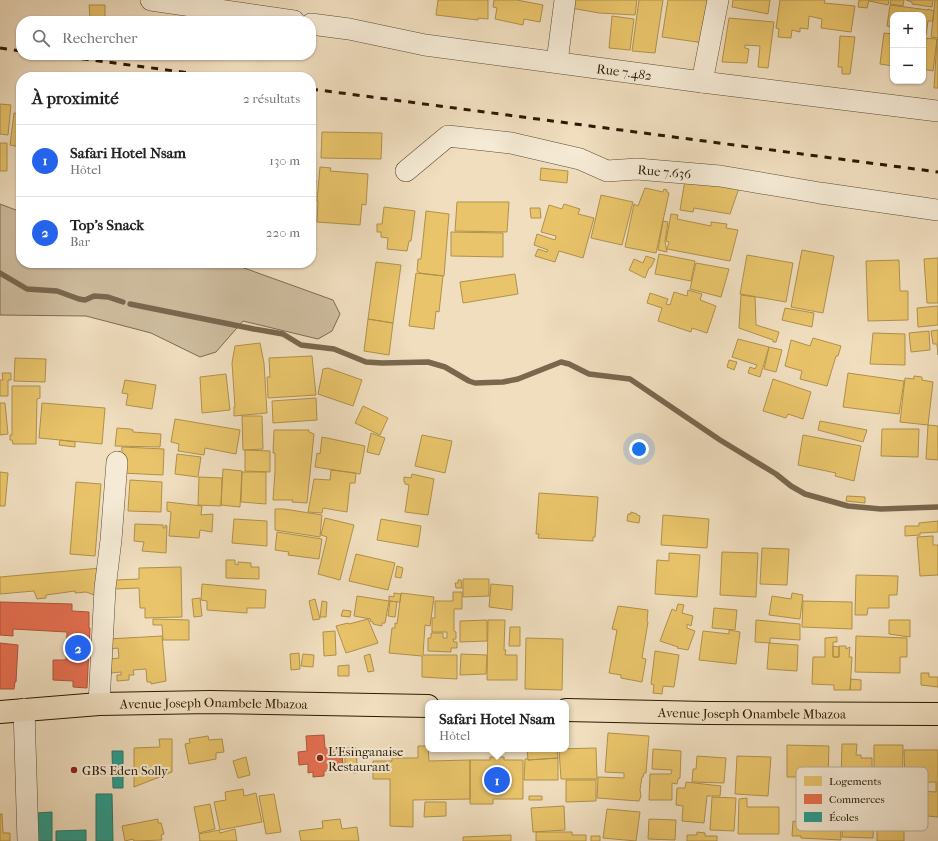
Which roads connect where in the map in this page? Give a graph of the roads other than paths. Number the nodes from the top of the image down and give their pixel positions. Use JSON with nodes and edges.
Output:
{"nodes":[{"id":1,"x":151,"y":0,"type":"edge"},
{"id":2,"x":565,"y":0,"type":"edge"},
{"id":3,"x":718,"y":0,"type":"edge"},
{"id":4,"x":260,"y":16,"type":"edge"},
{"id":5,"x":316,"y":25,"type":"edge"},
{"id":6,"x":557,"y":62,"type":"junction"},
{"id":7,"x":702,"y":82,"type":"junction"},
{"id":8,"x":938,"y":111,"type":"edge"},
{"id":9,"x":406,"y":171,"type":"dead end"},
{"id":10,"x":938,"y":210,"type":"edge"},
{"id":11,"x":117,"y":462,"type":"dead end"},
{"id":12,"x":99,"y":704,"type":"junction"},
{"id":13,"x":425,"y":706,"type":"edge"},
{"id":14,"x":24,"y":709,"type":"junction"},
{"id":15,"x":569,"y":710,"type":"edge"},
{"id":16,"x":0,"y":712,"type":"edge"},
{"id":17,"x":938,"y":714,"type":"edge"},
{"id":18,"x":28,"y":841,"type":"edge"}],
"edges":[{"from":1,"to":4,"type":"street"},
{"from":2,"to":6,"type":"street"},
{"from":3,"to":7,"type":"street"},
{"from":5,"to":6,"type":"street","name":"Rue 7.482"},
{"from":6,"to":7,"type":"street","name":"Rue 7.482"},
{"from":7,"to":8,"type":"street","name":"Rue 7.482"},
{"from":9,"to":10,"type":"street","name":"Rue 7.636"},
{"from":11,"to":12,"type":"street"},
{"from":12,"to":13,"type":"main road","name":"Avenue Joseph Onambele Mbazoa"},
{"from":12,"to":14,"type":"main road","name":"Avenue Joseph Onambele Mbazoa"},
{"from":14,"to":16,"type":"main road","name":"Avenue Joseph Onambele Mbazoa"},
{"from":14,"to":18,"type":"street"},
{"from":15,"to":17,"type":"main road","name":"Avenue Joseph Onambele Mbazoa"}]}
